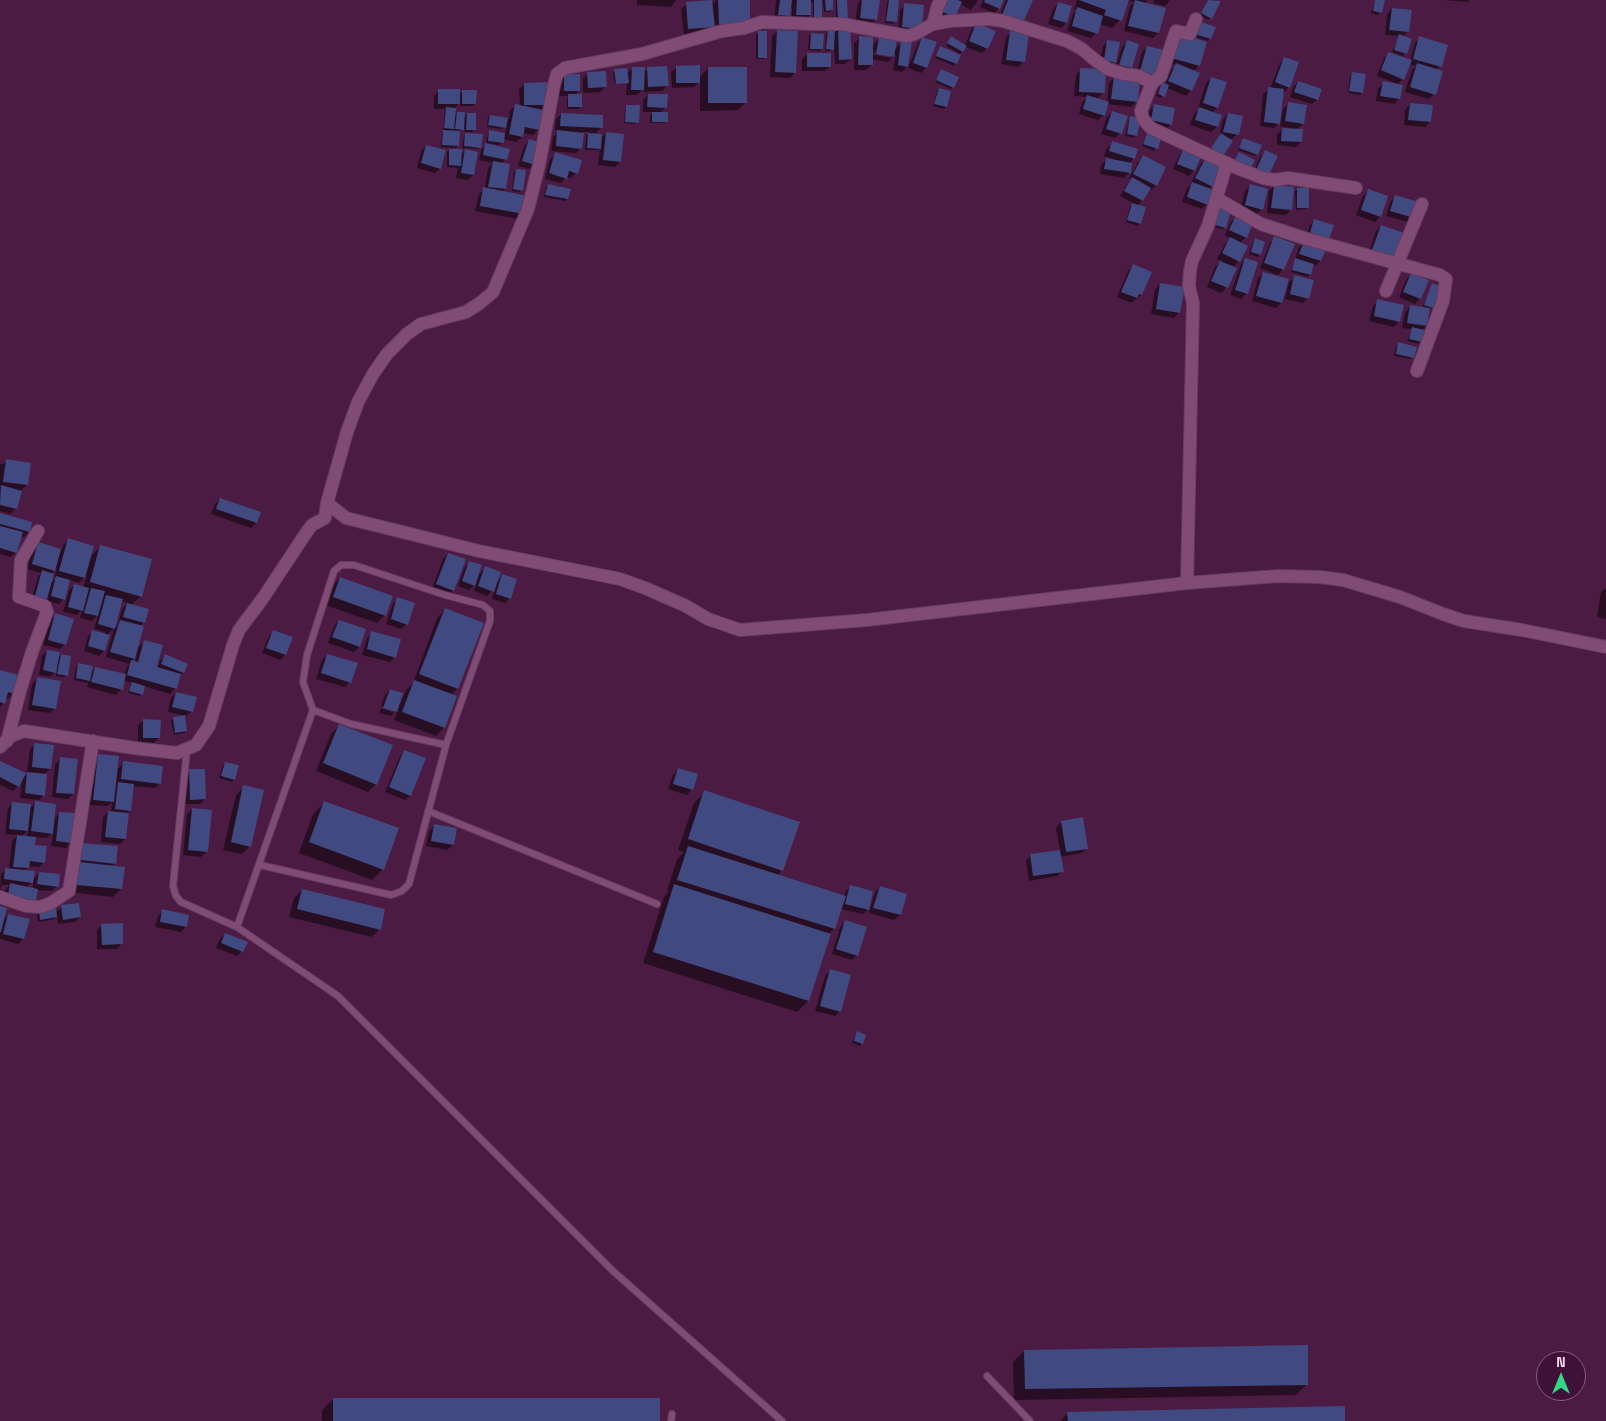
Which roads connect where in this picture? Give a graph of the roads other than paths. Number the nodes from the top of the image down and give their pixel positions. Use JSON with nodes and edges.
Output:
{"nodes":[{"id":1,"x":940,"y":0,"type":"edge"},
{"id":2,"x":1196,"y":19,"type":"dead end"},
{"id":3,"x":933,"y":24,"type":"junction"},
{"id":4,"x":1152,"y":83,"type":"junction"},
{"id":5,"x":1227,"y":163,"type":"junction"},
{"id":6,"x":1356,"y":188,"type":"dead end"},
{"id":7,"x":1216,"y":198,"type":"junction"},
{"id":8,"x":1422,"y":204,"type":"dead end"},
{"id":9,"x":1398,"y":263,"type":"junction"},
{"id":10,"x":1386,"y":291,"type":"dead end"},
{"id":11,"x":1417,"y":371,"type":"dead end"},
{"id":12,"x":327,"y":503,"type":"junction"},
{"id":13,"x":38,"y":531,"type":"dead end"},
{"id":14,"x":1187,"y":583,"type":"junction"},
{"id":15,"x":1606,"y":647,"type":"edge"},
{"id":16,"x":313,"y":710,"type":"junction"},
{"id":17,"x":93,"y":741,"type":"junction"},
{"id":18,"x":4,"y":744,"type":"edge"},
{"id":19,"x":446,"y":745,"type":"junction"},
{"id":20,"x":187,"y":750,"type":"junction"},
{"id":21,"x":428,"y":812,"type":"junction"},
{"id":22,"x":260,"y":865,"type":"junction"},
{"id":23,"x":0,"y":897,"type":"edge"},
{"id":24,"x":657,"y":904,"type":"dead end"},
{"id":25,"x":237,"y":926,"type":"junction"},
{"id":26,"x":987,"y":1376,"type":"dead end"},
{"id":27,"x":782,"y":1421,"type":"edge"},
{"id":28,"x":1030,"y":1421,"type":"edge"}],
"edges":[{"from":1,"to":3,"type":"street"},
{"from":2,"to":4,"type":"street"},
{"from":3,"to":4,"type":"street"},
{"from":3,"to":12,"type":"street"},
{"from":4,"to":5,"type":"street"},
{"from":5,"to":6,"type":"street"},
{"from":5,"to":7,"type":"street"},
{"from":7,"to":9,"type":"street"},
{"from":7,"to":14,"type":"street"},
{"from":8,"to":9,"type":"street"},
{"from":9,"to":10,"type":"street"},
{"from":9,"to":11,"type":"street"},
{"from":12,"to":14,"type":"street"},
{"from":12,"to":20,"type":"street"},
{"from":13,"to":18,"type":"street"},
{"from":14,"to":15,"type":"street"},
{"from":16,"to":19,"type":"lane"},
{"from":16,"to":19,"type":"lane"},
{"from":16,"to":22,"type":"lane"},
{"from":17,"to":18,"type":"street"},
{"from":17,"to":20,"type":"street"},
{"from":17,"to":23,"type":"street"},
{"from":19,"to":21,"type":"lane"},
{"from":20,"to":25,"type":"lane"},
{"from":21,"to":22,"type":"lane"},
{"from":21,"to":24,"type":"lane"},
{"from":22,"to":25,"type":"lane"},
{"from":25,"to":27,"type":"lane"},
{"from":26,"to":28,"type":"lane"}]}
